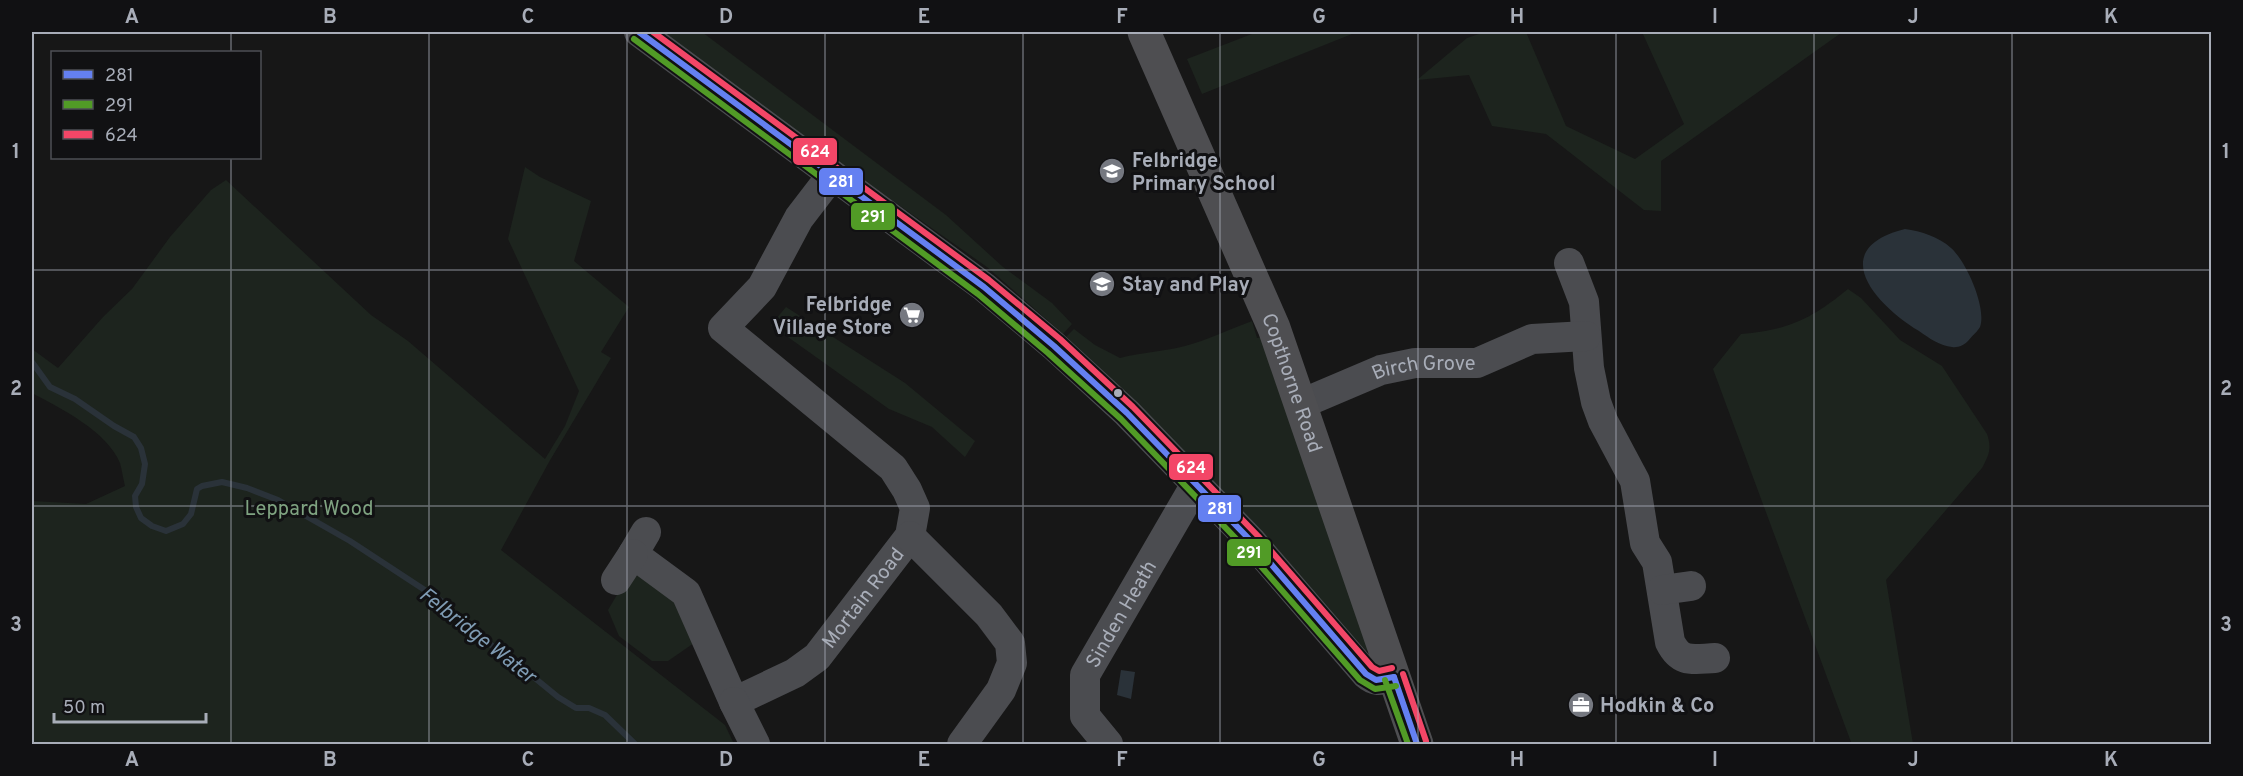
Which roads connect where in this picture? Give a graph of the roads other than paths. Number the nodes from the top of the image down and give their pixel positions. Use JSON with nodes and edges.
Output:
{"nodes":[{"id":1,"x":639,"y":32,"type":"edge"},
{"id":2,"x":1144,"y":32,"type":"edge"},
{"id":3,"x":832,"y":175,"type":"junction"},
{"id":4,"x":1569,"y":263,"type":"dead end"},
{"id":5,"x":1586,"y":336,"type":"junction"},
{"id":6,"x":1301,"y":404,"type":"junction"},
{"id":7,"x":1196,"y":484,"type":"junction"},
{"id":8,"x":910,"y":536,"type":"junction"},
{"id":9,"x":616,"y":580,"type":"dead end"},
{"id":10,"x":1715,"y":658,"type":"dead end"},
{"id":11,"x":1394,"y":677,"type":"junction"},
{"id":12,"x":734,"y":702,"type":"junction"},
{"id":13,"x":755,"y":744,"type":"edge"},
{"id":14,"x":962,"y":744,"type":"edge"},
{"id":15,"x":1108,"y":744,"type":"edge"},
{"id":16,"x":1417,"y":744,"type":"edge"}],
"edges":[{"from":1,"to":3,"type":"street"},
{"from":2,"to":6,"type":"highway","name":"Copthorne Road"},
{"from":3,"to":7,"type":"street"},
{"from":3,"to":8,"type":"street","name":"Mortain Road"},
{"from":4,"to":5,"type":"street"},
{"from":5,"to":6,"type":"street","name":"Birch Grove"},
{"from":5,"to":10,"type":"street"},
{"from":6,"to":11,"type":"highway","name":"Copthorne Road"},
{"from":7,"to":11,"type":"street"},
{"from":7,"to":15,"type":"street","name":"Sinden Heath"},
{"from":8,"to":12,"type":"street","name":"Mortain Road"},
{"from":8,"to":14,"type":"street"},
{"from":9,"to":12,"type":"street"},
{"from":11,"to":16,"type":"highway","name":"Copthorne Road"},
{"from":12,"to":13,"type":"street"}]}
